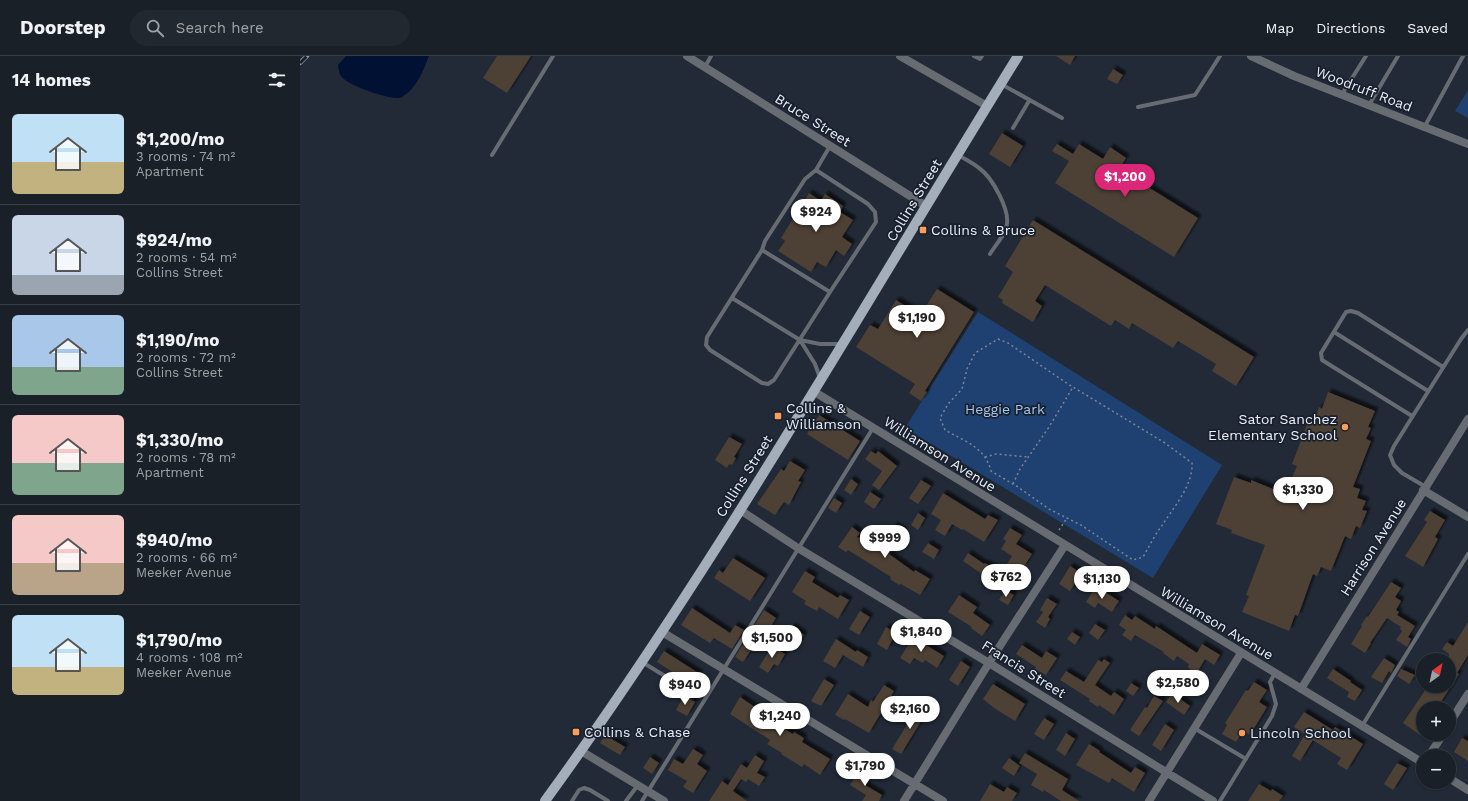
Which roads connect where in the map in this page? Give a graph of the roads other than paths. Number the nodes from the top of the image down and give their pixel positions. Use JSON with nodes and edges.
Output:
{"nodes":[{"id":1,"x":553,"y":56,"type":"edge"},
{"id":2,"x":686,"y":56,"type":"edge"},
{"id":3,"x":711,"y":56,"type":"edge"},
{"id":4,"x":900,"y":56,"type":"edge"},
{"id":5,"x":974,"y":56,"type":"edge"},
{"id":6,"x":982,"y":56,"type":"edge"},
{"id":7,"x":1018,"y":56,"type":"edge"},
{"id":8,"x":1220,"y":56,"type":"edge"},
{"id":9,"x":1366,"y":56,"type":"edge"},
{"id":10,"x":1398,"y":56,"type":"edge"},
{"id":11,"x":1463,"y":56,"type":"edge"},
{"id":12,"x":1253,"y":57,"type":"edge"},
{"id":13,"x":704,"y":67,"type":"junction"},
{"id":14,"x":1000,"y":84,"type":"junction"},
{"id":15,"x":1342,"y":94,"type":"junction"},
{"id":16,"x":1029,"y":100,"type":"junction"},
{"id":17,"x":1369,"y":105,"type":"junction"},
{"id":18,"x":987,"y":106,"type":"junction"},
{"id":19,"x":1138,"y":107,"type":"dead end"},
{"id":20,"x":1062,"y":118,"type":"dead end"},
{"id":21,"x":1424,"y":126,"type":"junction"},
{"id":22,"x":1013,"y":128,"type":"dead end"},
{"id":23,"x":1468,"y":144,"type":"edge"},
{"id":24,"x":830,"y":146,"type":"junction"},
{"id":25,"x":492,"y":155,"type":"dead end"},
{"id":26,"x":958,"y":155,"type":"junction"},
{"id":27,"x":816,"y":170,"type":"junction"},
{"id":28,"x":926,"y":206,"type":"junction"},
{"id":29,"x":762,"y":250,"type":"junction"},
{"id":30,"x":990,"y":254,"type":"dead end"},
{"id":31,"x":830,"y":292,"type":"junction"},
{"id":32,"x":732,"y":298,"type":"junction"},
{"id":33,"x":1468,"y":330,"type":"edge"},
{"id":34,"x":1334,"y":332,"type":"junction"},
{"id":35,"x":800,"y":340,"type":"junction"},
{"id":36,"x":843,"y":344,"type":"junction"},
{"id":37,"x":1443,"y":367,"type":"junction"},
{"id":38,"x":820,"y":380,"type":"junction"},
{"id":39,"x":814,"y":391,"type":"junction"},
{"id":40,"x":1428,"y":391,"type":"junction"},
{"id":41,"x":1412,"y":416,"type":"junction"},
{"id":42,"x":1468,"y":419,"type":"edge"},
{"id":43,"x":873,"y":428,"type":"junction"},
{"id":44,"x":1424,"y":489,"type":"junction"},
{"id":45,"x":740,"y":510,"type":"junction"},
{"id":46,"x":1468,"y":517,"type":"edge"},
{"id":47,"x":1065,"y":545,"type":"junction"},
{"id":48,"x":798,"y":548,"type":"junction"},
{"id":49,"x":1468,"y":554,"type":"edge"},
{"id":50,"x":662,"y":632,"type":"junction"},
{"id":51,"x":1242,"y":653,"type":"junction"},
{"id":52,"x":642,"y":662,"type":"junction"},
{"id":53,"x":989,"y":663,"type":"junction"},
{"id":54,"x":723,"y":670,"type":"junction"},
{"id":55,"x":1274,"y":673,"type":"junction"},
{"id":56,"x":1301,"y":689,"type":"junction"},
{"id":57,"x":1468,"y":694,"type":"edge"},
{"id":58,"x":707,"y":696,"type":"junction"},
{"id":59,"x":1456,"y":713,"type":"edge"},
{"id":60,"x":1362,"y":726,"type":"junction"},
{"id":61,"x":1194,"y":728,"type":"junction"},
{"id":62,"x":582,"y":751,"type":"junction"},
{"id":63,"x":1246,"y":759,"type":"junction"},
{"id":64,"x":1416,"y":759,"type":"edge"},
{"id":65,"x":1167,"y":773,"type":"junction"},
{"id":66,"x":1456,"y":782,"type":"edge"},
{"id":67,"x":915,"y":784,"type":"junction"},
{"id":68,"x":638,"y":785,"type":"junction"},
{"id":69,"x":1468,"y":790,"type":"edge"},
{"id":70,"x":648,"y":791,"type":"junction"},
{"id":71,"x":548,"y":800,"type":"edge"},
{"id":72,"x":572,"y":801,"type":"edge"},
{"id":73,"x":608,"y":801,"type":"edge"},
{"id":74,"x":626,"y":801,"type":"edge"},
{"id":75,"x":642,"y":801,"type":"edge"},
{"id":76,"x":664,"y":801,"type":"edge"},
{"id":77,"x":904,"y":801,"type":"edge"},
{"id":78,"x":943,"y":801,"type":"edge"},
{"id":79,"x":1149,"y":801,"type":"edge"},
{"id":80,"x":1213,"y":801,"type":"edge"},
{"id":81,"x":1220,"y":801,"type":"edge"}],
"edges":[{"from":1,"to":25,"type":"lane"},
{"from":2,"to":13,"type":"street","name":"Bruce Street"},
{"from":3,"to":13,"type":"lane"},
{"from":4,"to":18,"type":"street"},
{"from":5,"to":6,"type":"lane"},
{"from":7,"to":14,"type":"main road","name":"Collins Street"},
{"from":8,"to":19,"type":"lane"},
{"from":9,"to":15,"type":"lane"},
{"from":10,"to":17,"type":"lane"},
{"from":11,"to":21,"type":"lane"},
{"from":12,"to":15,"type":"street","name":"Woodruff Road"},
{"from":13,"to":24,"type":"street","name":"Bruce Street"},
{"from":14,"to":16,"type":"lane"},
{"from":14,"to":18,"type":"main road","name":"Collins Street"},
{"from":15,"to":17,"type":"street","name":"Woodruff Road"},
{"from":16,"to":20,"type":"lane"},
{"from":16,"to":22,"type":"lane"},
{"from":17,"to":21,"type":"street","name":"Woodruff Road"},
{"from":18,"to":26,"type":"main road","name":"Collins Street"},
{"from":21,"to":23,"type":"street","name":"Woodruff Road"},
{"from":24,"to":27,"type":"lane"},
{"from":24,"to":28,"type":"street","name":"Bruce Street"},
{"from":26,"to":28,"type":"main road","name":"Collins Street"},
{"from":26,"to":30,"type":"lane"},
{"from":27,"to":29,"type":"lane"},
{"from":27,"to":31,"type":"lane"},
{"from":28,"to":36,"type":"main road","name":"Collins Street"},
{"from":29,"to":31,"type":"lane"},
{"from":29,"to":32,"type":"lane"},
{"from":31,"to":35,"type":"lane"},
{"from":32,"to":35,"type":"lane"},
{"from":32,"to":35,"type":"lane"},
{"from":33,"to":37,"type":"lane"},
{"from":34,"to":37,"type":"lane"},
{"from":34,"to":40,"type":"lane"},
{"from":34,"to":41,"type":"lane"},
{"from":35,"to":36,"type":"lane"},
{"from":35,"to":38,"type":"lane"},
{"from":36,"to":38,"type":"main road","name":"Collins Street"},
{"from":37,"to":40,"type":"lane"},
{"from":38,"to":39,"type":"main road","name":"Collins Street"},
{"from":39,"to":43,"type":"street","name":"Williamson Avenue"},
{"from":39,"to":45,"type":"main road","name":"Collins Street"},
{"from":40,"to":41,"type":"lane"},
{"from":41,"to":44,"type":"lane"},
{"from":42,"to":44,"type":"street","name":"Harrison Avenue"},
{"from":43,"to":47,"type":"street","name":"Williamson Avenue"},
{"from":43,"to":48,"type":"lane"},
{"from":44,"to":46,"type":"street"},
{"from":44,"to":56,"type":"street","name":"Harrison Avenue"},
{"from":45,"to":48,"type":"street","name":"Francis Street"},
{"from":45,"to":50,"type":"main road","name":"Collins Street"},
{"from":47,"to":51,"type":"street","name":"Williamson Avenue"},
{"from":47,"to":53,"type":"street"},
{"from":48,"to":53,"type":"street","name":"Francis Street"},
{"from":48,"to":54,"type":"lane"},
{"from":49,"to":60,"type":"lane"},
{"from":50,"to":52,"type":"main road","name":"Collins Street"},
{"from":50,"to":54,"type":"street"},
{"from":51,"to":55,"type":"street","name":"Williamson Avenue"},
{"from":51,"to":61,"type":"street"},
{"from":52,"to":58,"type":"lane"},
{"from":52,"to":62,"type":"main road","name":"Collins Street"},
{"from":53,"to":65,"type":"street","name":"Francis Street"},
{"from":53,"to":67,"type":"street"},
{"from":54,"to":58,"type":"lane"},
{"from":54,"to":67,"type":"street"},
{"from":55,"to":56,"type":"street","name":"Williamson Avenue"},
{"from":55,"to":63,"type":"lane"},
{"from":56,"to":60,"type":"street","name":"Williamson Avenue"},
{"from":57,"to":59,"type":"street"},
{"from":58,"to":70,"type":"lane"},
{"from":60,"to":64,"type":"street","name":"Williamson Avenue"},
{"from":61,"to":63,"type":"lane"},
{"from":61,"to":65,"type":"street"},
{"from":62,"to":68,"type":"street"},
{"from":62,"to":71,"type":"main road","name":"Collins Street"},
{"from":63,"to":81,"type":"lane"},
{"from":65,"to":79,"type":"street"},
{"from":65,"to":80,"type":"street","name":"Francis Street"},
{"from":66,"to":69,"type":"street"},
{"from":67,"to":77,"type":"street"},
{"from":67,"to":78,"type":"street"},
{"from":68,"to":70,"type":"street"},
{"from":68,"to":74,"type":"lane"},
{"from":70,"to":75,"type":"lane"},
{"from":70,"to":76,"type":"street"},
{"from":72,"to":73,"type":"lane"}]}
